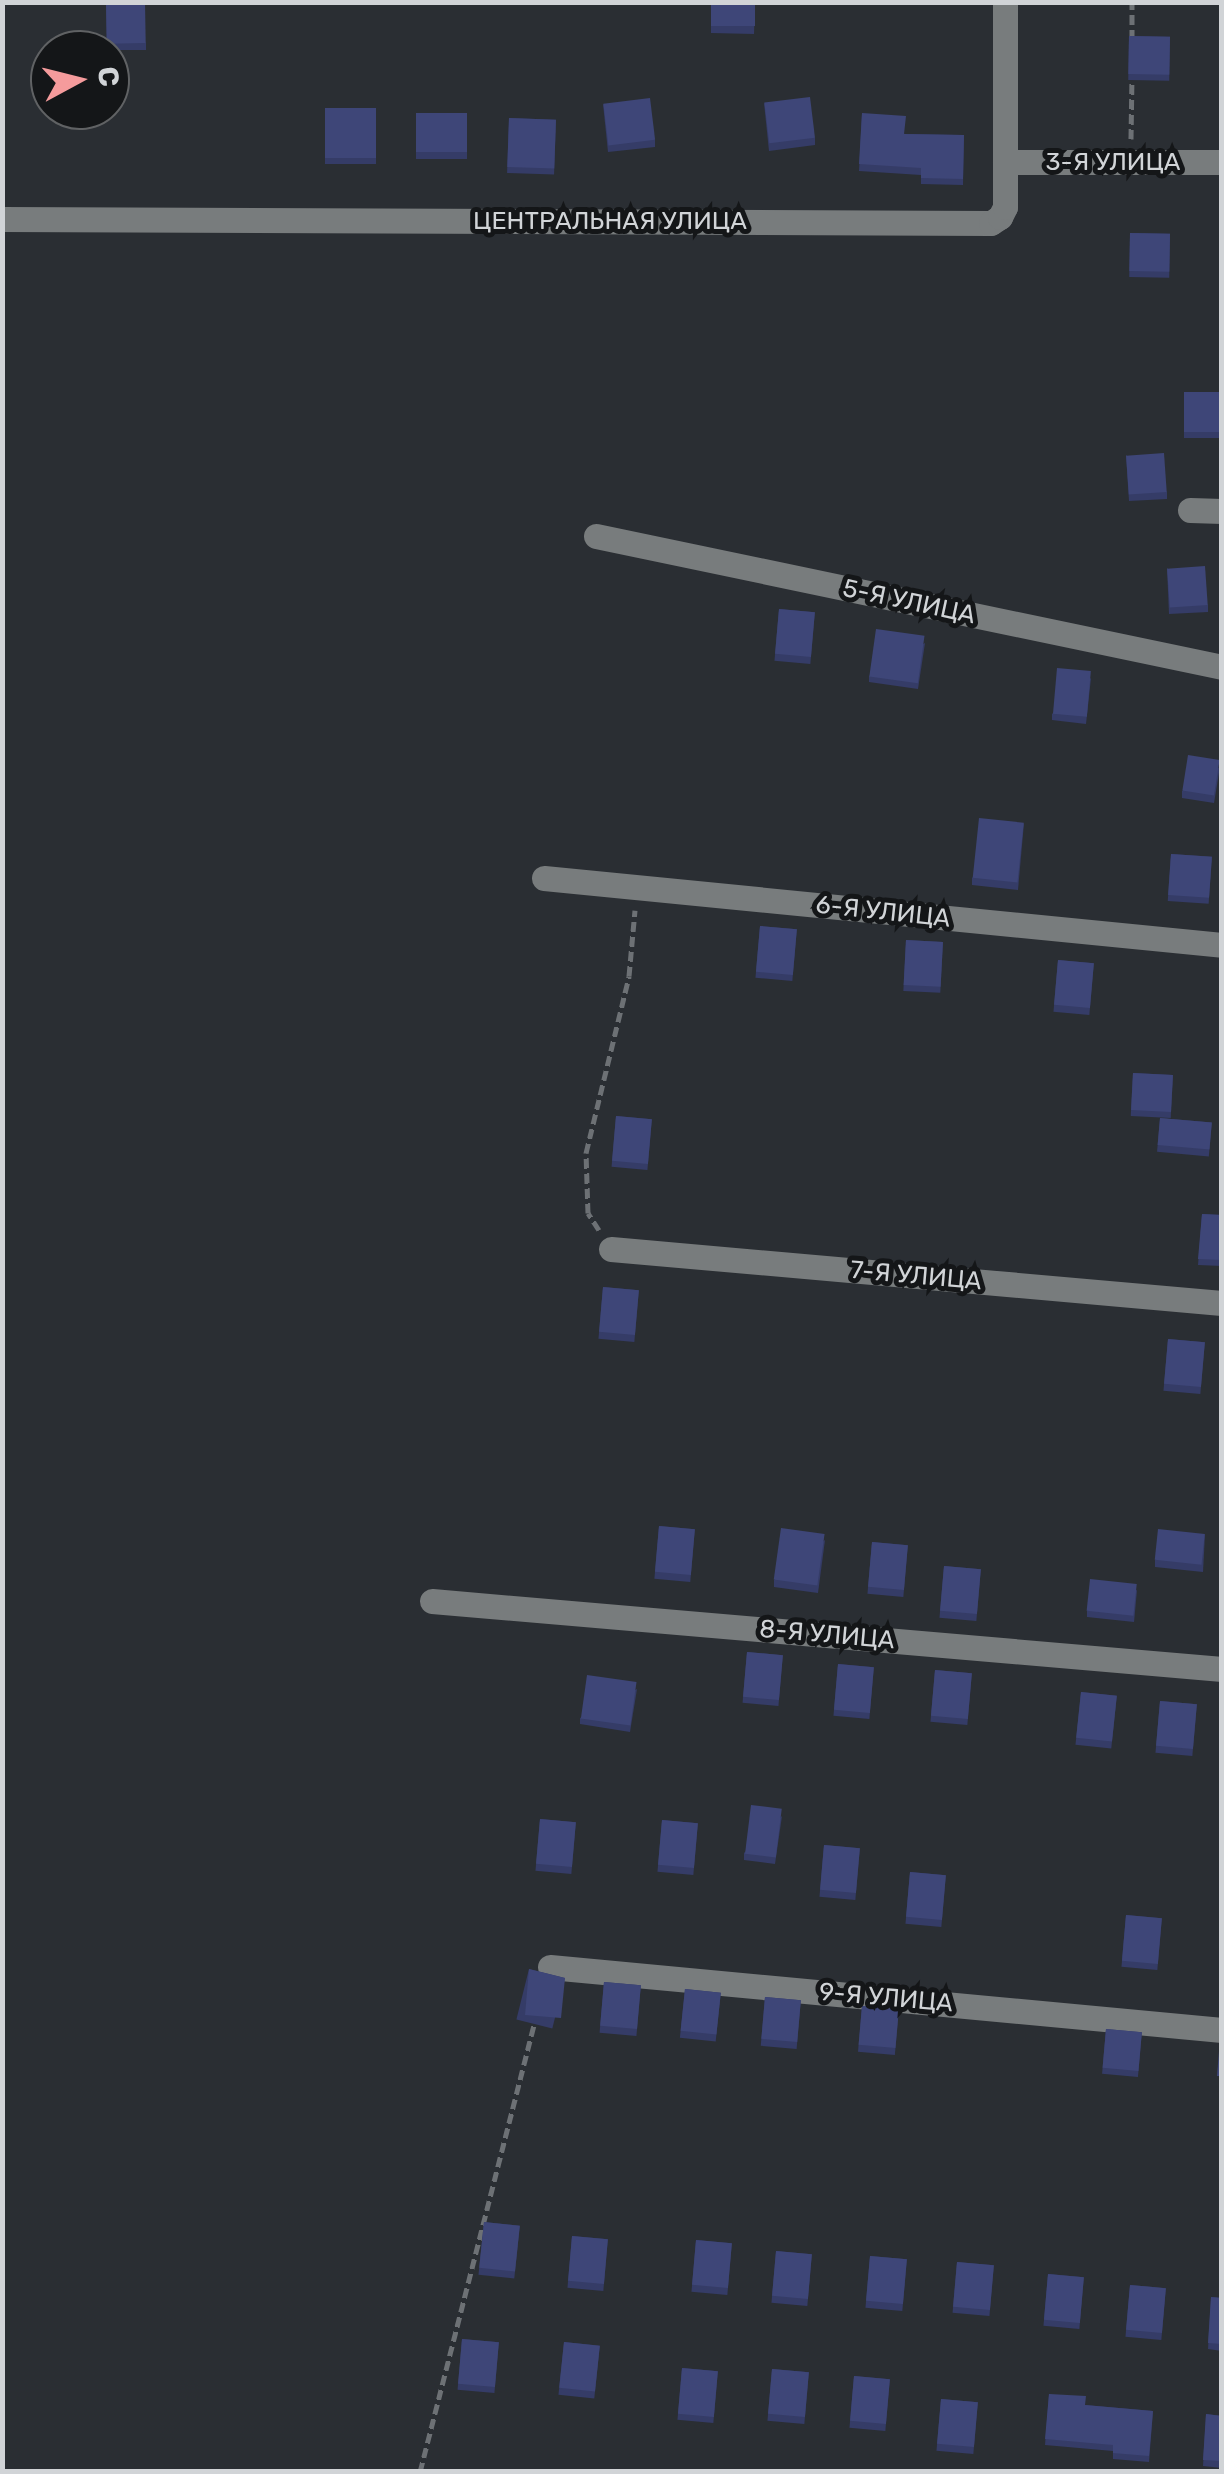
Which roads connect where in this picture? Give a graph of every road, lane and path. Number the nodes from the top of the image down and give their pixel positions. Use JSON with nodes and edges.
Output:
{"nodes":[{"id":1,"x":1005,"y":2,"type":"edge"},
{"id":2,"x":1132,"y":2,"type":"edge"},
{"id":3,"x":1132,"y":42,"type":"edge"},
{"id":4,"x":1132,"y":62,"type":"edge"},
{"id":5,"x":1005,"y":162,"type":"junction"},
{"id":6,"x":1131,"y":162,"type":"junction"},
{"id":7,"x":1222,"y":162,"type":"edge"},
{"id":8,"x":2,"y":219,"type":"edge"},
{"id":9,"x":1190,"y":510,"type":"dead end"},
{"id":10,"x":1222,"y":510,"type":"edge"},
{"id":11,"x":596,"y":536,"type":"dead end"},
{"id":12,"x":1222,"y":667,"type":"edge"},
{"id":13,"x":544,"y":878,"type":"dead end"},
{"id":14,"x":637,"y":887,"type":"junction"},
{"id":15,"x":1222,"y":946,"type":"edge"},
{"id":16,"x":612,"y":1249,"type":"joint"},
{"id":17,"x":1222,"y":1304,"type":"edge"},
{"id":18,"x":432,"y":1600,"type":"dead end"},
{"id":19,"x":1222,"y":1669,"type":"edge"},
{"id":20,"x":550,"y":1967,"type":"dead end"},
{"id":21,"x":540,"y":2005,"type":"edge"},
{"id":22,"x":1222,"y":2030,"type":"edge"},
{"id":23,"x":420,"y":2472,"type":"edge"}],
"edges":[{"from":1,"to":5,"type":"street","name":"ЦЕНТРАЛЬНАЯ УЛИЦА"},
{"from":2,"to":3,"type":"path"},
{"from":4,"to":6,"type":"path"},
{"from":5,"to":6,"type":"street","name":"3-Я УЛИЦА"},
{"from":5,"to":8,"type":"street","name":"ЦЕНТРАЛЬНАЯ УЛИЦА"},
{"from":6,"to":7,"type":"street","name":"3-Я УЛИЦА"},
{"from":9,"to":10,"type":"street"},
{"from":11,"to":12,"type":"street","name":"5-Я УЛИЦА"},
{"from":13,"to":14,"type":"street","name":"6-Я УЛИЦА"},
{"from":14,"to":15,"type":"street","name":"6-Я УЛИЦА"},
{"from":14,"to":16,"type":"path"},
{"from":16,"to":17,"type":"street","name":"7-Я УЛИЦА"},
{"from":18,"to":19,"type":"street","name":"8-Я УЛИЦА"},
{"from":20,"to":22,"type":"street","name":"9-Я УЛИЦА"},
{"from":21,"to":23,"type":"path"}]}
